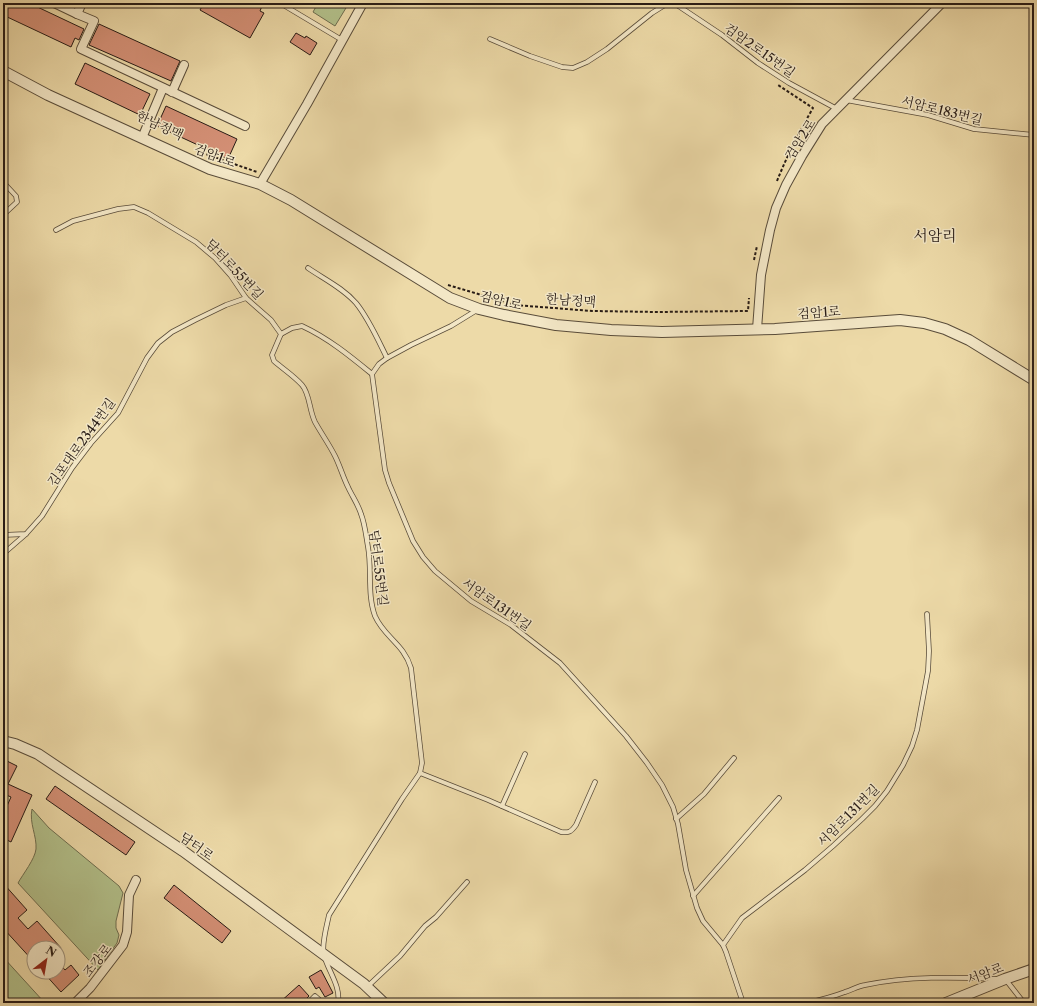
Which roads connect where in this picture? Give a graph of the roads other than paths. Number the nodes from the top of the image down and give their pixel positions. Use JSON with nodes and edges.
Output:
{"nodes":[{"id":1,"x":54,"y":3,"type":"edge"},
{"id":2,"x":82,"y":3,"type":"edge"},
{"id":3,"x":280,"y":3,"type":"edge"},
{"id":4,"x":363,"y":3,"type":"edge"},
{"id":5,"x":668,"y":3,"type":"edge"},
{"id":6,"x":674,"y":3,"type":"edge"},
{"id":7,"x":942,"y":3,"type":"edge"},
{"id":8,"x":77,"y":14,"type":"junction"},
{"id":9,"x":490,"y":39,"type":"dead end"},
{"id":10,"x":342,"y":40,"type":"junction"},
{"id":11,"x":184,"y":65,"type":"dead end"},
{"id":12,"x":3,"y":71,"type":"edge"},
{"id":13,"x":163,"y":88,"type":"junction"},
{"id":14,"x":172,"y":92,"type":"junction"},
{"id":15,"x":846,"y":100,"type":"junction"},
{"id":16,"x":837,"y":109,"type":"junction"},
{"id":17,"x":245,"y":126,"type":"dead end"},
{"id":18,"x":1034,"y":135,"type":"edge"},
{"id":19,"x":142,"y":138,"type":"junction"},
{"id":20,"x":262,"y":180,"type":"junction"},
{"id":21,"x":3,"y":182,"type":"edge"},
{"id":22,"x":3,"y":215,"type":"edge"},
{"id":23,"x":56,"y":230,"type":"dead end"},
{"id":24,"x":308,"y":268,"type":"dead end"},
{"id":25,"x":246,"y":298,"type":"junction"},
{"id":26,"x":479,"y":309,"type":"junction"},
{"id":27,"x":757,"y":329,"type":"junction"},
{"id":28,"x":281,"y":334,"type":"junction"},
{"id":29,"x":387,"y":358,"type":"junction"},
{"id":30,"x":372,"y":374,"type":"junction"},
{"id":31,"x":1034,"y":380,"type":"edge"},
{"id":32,"x":26,"y":534,"type":"junction"},
{"id":33,"x":3,"y":535,"type":"edge"},
{"id":34,"x":3,"y":554,"type":"edge"},
{"id":35,"x":927,"y":614,"type":"dead end"},
{"id":36,"x":3,"y":741,"type":"edge"},
{"id":37,"x":526,"y":754,"type":"dead end"},
{"id":38,"x":734,"y":758,"type":"dead end"},
{"id":39,"x":420,"y":773,"type":"junction"},
{"id":40,"x":595,"y":782,"type":"dead end"},
{"id":41,"x":779,"y":798,"type":"dead end"},
{"id":42,"x":502,"y":806,"type":"junction"},
{"id":43,"x":676,"y":819,"type":"junction"},
{"id":44,"x":136,"y":880,"type":"dead end"},
{"id":45,"x":467,"y":882,"type":"dead end"},
{"id":46,"x":693,"y":896,"type":"junction"},
{"id":47,"x":723,"y":945,"type":"junction"},
{"id":48,"x":323,"y":954,"type":"junction"},
{"id":49,"x":1034,"y":969,"type":"edge"},
{"id":50,"x":1005,"y":979,"type":"junction"},
{"id":51,"x":367,"y":988,"type":"junction"},
{"id":52,"x":75,"y":1003,"type":"edge"},
{"id":53,"x":308,"y":1003,"type":"edge"},
{"id":54,"x":323,"y":1003,"type":"edge"},
{"id":55,"x":338,"y":1003,"type":"edge"},
{"id":56,"x":384,"y":1003,"type":"edge"},
{"id":57,"x":661,"y":1003,"type":"edge"},
{"id":58,"x":673,"y":1003,"type":"edge"},
{"id":59,"x":743,"y":1003,"type":"edge"},
{"id":60,"x":806,"y":1003,"type":"edge"},
{"id":61,"x":946,"y":1003,"type":"edge"},
{"id":62,"x":1024,"y":1003,"type":"edge"}],
"edges":[{"from":1,"to":8,"type":"street"},
{"from":2,"to":8,"type":"street"},
{"from":3,"to":10,"type":"lane"},
{"from":4,"to":10,"type":"street"},
{"from":5,"to":9,"type":"lane"},
{"from":6,"to":16,"type":"lane","name":"검암2로15번길"},
{"from":7,"to":15,"type":"street","name":"검암2로"},
{"from":8,"to":13,"type":"street"},
{"from":10,"to":20,"type":"street"},
{"from":11,"to":14,"type":"street"},
{"from":12,"to":19,"type":"street","name":"검암1로"},
{"from":13,"to":14,"type":"street"},
{"from":13,"to":19,"type":"street"},
{"from":14,"to":17,"type":"street"},
{"from":15,"to":16,"type":"street","name":"검암2로"},
{"from":15,"to":18,"type":"lane","name":"서암로183번길"},
{"from":16,"to":27,"type":"street","name":"검암2로"},
{"from":19,"to":20,"type":"street","name":"검암1로"},
{"from":20,"to":26,"type":"street","name":"검암1로"},
{"from":21,"to":22,"type":"lane"},
{"from":23,"to":25,"type":"lane","name":"담터로55번길"},
{"from":24,"to":29,"type":"lane"},
{"from":25,"to":28,"type":"lane","name":"담터로55번길"},
{"from":25,"to":32,"type":"lane","name":"김포대로2344번길"},
{"from":26,"to":27,"type":"street","name":"검암1로"},
{"from":26,"to":29,"type":"lane"},
{"from":27,"to":31,"type":"street","name":"검암1로"},
{"from":28,"to":30,"type":"lane"},
{"from":28,"to":39,"type":"lane","name":"담터로55번길"},
{"from":29,"to":30,"type":"lane"},
{"from":30,"to":43,"type":"lane","name":"서암로131번길"},
{"from":32,"to":33,"type":"lane"},
{"from":32,"to":34,"type":"lane","name":"김포대로2344번길"},
{"from":35,"to":47,"type":"lane","name":"서암로131번길"},
{"from":36,"to":48,"type":"street","name":"담터로"},
{"from":37,"to":42,"type":"lane"},
{"from":38,"to":43,"type":"lane"},
{"from":39,"to":42,"type":"lane"},
{"from":39,"to":48,"type":"lane"},
{"from":40,"to":42,"type":"lane"},
{"from":41,"to":46,"type":"lane"},
{"from":43,"to":46,"type":"lane","name":"서암로131번길"},
{"from":44,"to":52,"type":"street","name":"조강로"},
{"from":45,"to":51,"type":"lane"},
{"from":46,"to":47,"type":"lane","name":"서암로131번길"},
{"from":47,"to":59,"type":"lane","name":"서암로131번길"},
{"from":48,"to":51,"type":"street","name":"담터로"},
{"from":48,"to":55,"type":"lane"},
{"from":49,"to":50,"type":"street","name":"서암로"},
{"from":50,"to":60,"type":"lane"},
{"from":50,"to":61,"type":"street","name":"서암로"},
{"from":50,"to":62,"type":"lane"},
{"from":51,"to":56,"type":"street","name":"담터로"},
{"from":53,"to":54,"type":"lane"},
{"from":57,"to":58,"type":"lane"}]}
